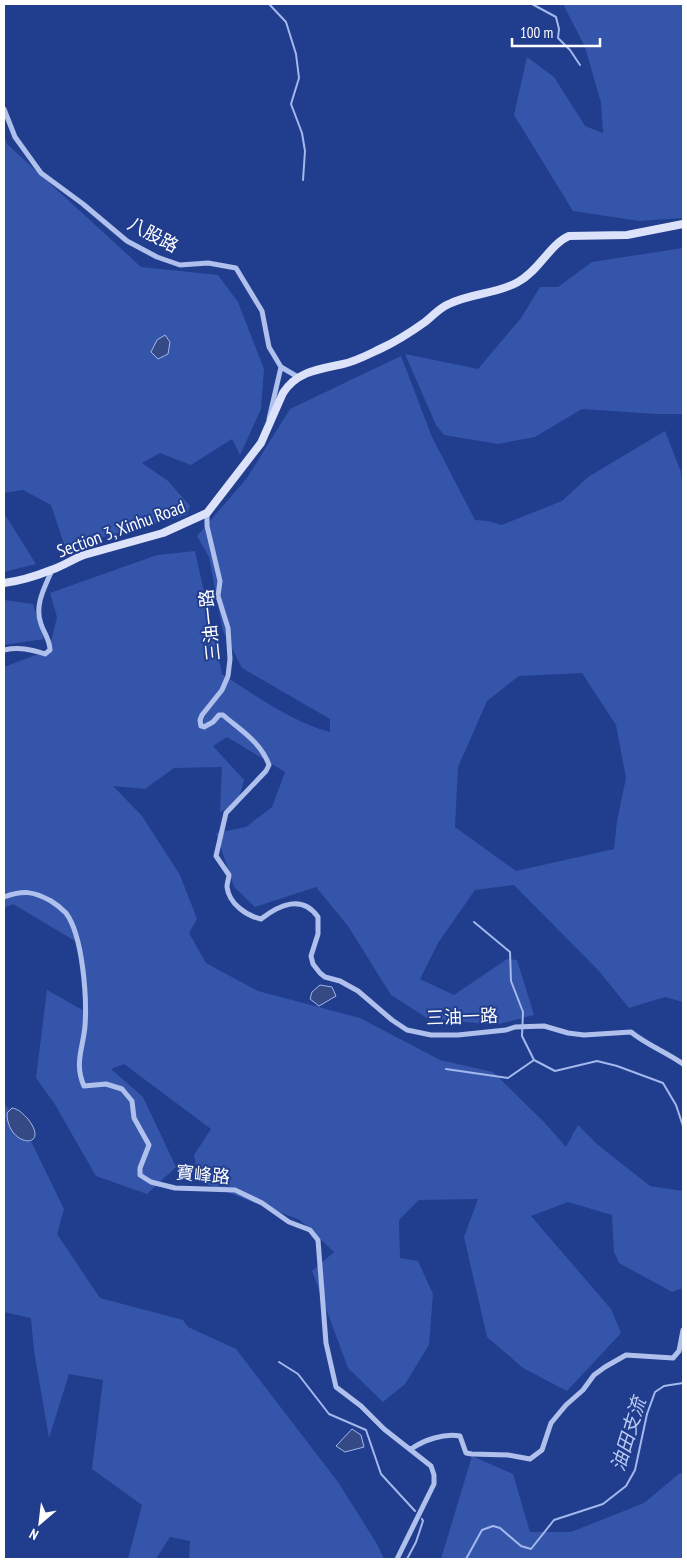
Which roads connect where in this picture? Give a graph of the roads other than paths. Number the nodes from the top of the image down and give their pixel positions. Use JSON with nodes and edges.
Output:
{"nodes":[{"id":1,"x":4,"y":109,"type":"edge"},
{"id":2,"x":683,"y":224,"type":"edge"},
{"id":3,"x":281,"y":367,"type":"junction"},
{"id":4,"x":298,"y":377,"type":"junction"},
{"id":5,"x":266,"y":432,"type":"junction"},
{"id":6,"x":207,"y":513,"type":"junction"},
{"id":7,"x":52,"y":570,"type":"junction"},
{"id":8,"x":4,"y":583,"type":"edge"},
{"id":9,"x":4,"y":650,"type":"edge"},
{"id":10,"x":4,"y":897,"type":"edge"},
{"id":11,"x":683,"y":1064,"type":"edge"},
{"id":12,"x":683,"y":1330,"type":"edge"},
{"id":13,"x":411,"y":1449,"type":"junction"},
{"id":14,"x":397,"y":1559,"type":"edge"}],
"edges":[{"from":1,"to":3,"type":"street","name":"八股路"},
{"from":2,"to":4,"type":"street","name":"Section 3, Xinhu Road"},
{"from":3,"to":4,"type":"street","name":"八股路"},
{"from":3,"to":5,"type":"street"},
{"from":4,"to":5,"type":"street","name":"Section 3, Xinhu Road"},
{"from":5,"to":6,"type":"street","name":"Section 3, Xinhu Road"},
{"from":6,"to":7,"type":"street","name":"Section 3, Xinhu Road"},
{"from":6,"to":11,"type":"street","name":"三油一路"},
{"from":7,"to":8,"type":"street","name":"Section 3, Xinhu Road"},
{"from":7,"to":9,"type":"street"},
{"from":10,"to":13,"type":"street","name":"寶峰路"},
{"from":12,"to":13,"type":"street"},
{"from":13,"to":14,"type":"street","name":"寶峰路"}]}
